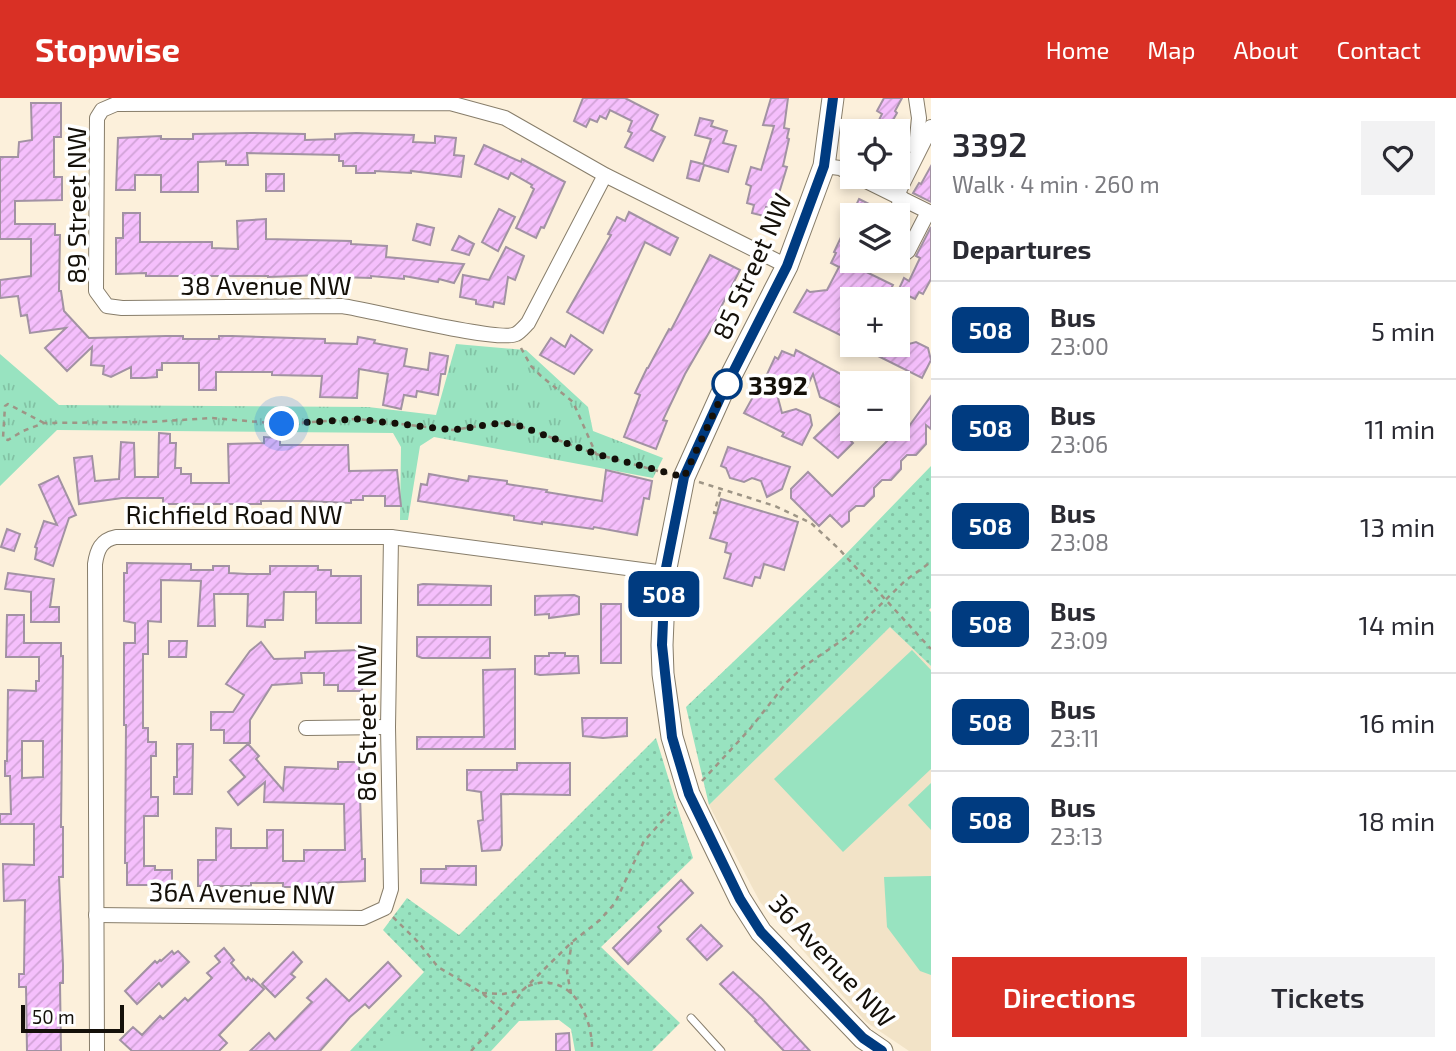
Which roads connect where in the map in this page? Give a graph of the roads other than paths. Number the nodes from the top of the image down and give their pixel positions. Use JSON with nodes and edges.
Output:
{"nodes":[{"id":1,"x":833,"y":98,"type":"edge"},
{"id":2,"x":916,"y":98,"type":"edge"},
{"id":3,"x":450,"y":100,"type":"edge"},
{"id":4,"x":931,"y":127,"type":"edge"},
{"id":5,"x":913,"y":163,"type":"junction"},
{"id":6,"x":824,"y":166,"type":"junction"},
{"id":7,"x":840,"y":168,"type":"edge"},
{"id":8,"x":606,"y":175,"type":"junction"},
{"id":9,"x":884,"y":189,"type":"edge"},
{"id":10,"x":899,"y":196,"type":"junction"},
{"id":11,"x":898,"y":203,"type":"edge"},
{"id":12,"x":929,"y":212,"type":"edge"},
{"id":13,"x":910,"y":247,"type":"edge"},
{"id":14,"x":787,"y":266,"type":"junction"},
{"id":15,"x":102,"y":300,"type":"joint"},
{"id":16,"x":391,"y":537,"type":"junction"},
{"id":17,"x":665,"y":573,"type":"junction"},
{"id":18,"x":388,"y":727,"type":"junction"},
{"id":19,"x":306,"y":728,"type":"dead end"},
{"id":20,"x":689,"y":794,"type":"joint"},
{"id":21,"x":389,"y":912,"type":"joint"},
{"id":22,"x":96,"y":915,"type":"junction"},
{"id":23,"x":691,"y":1018,"type":"dead end"},
{"id":24,"x":97,"y":1051,"type":"edge"},
{"id":25,"x":721,"y":1051,"type":"edge"},
{"id":26,"x":882,"y":1051,"type":"edge"}],
"edges":[{"from":1,"to":6,"type":"street","name":"85 Street NW"},
{"from":2,"to":5,"type":"street"},
{"from":3,"to":8,"type":"street"},
{"from":3,"to":15,"type":"street","name":"89 Street NW"},
{"from":4,"to":5,"type":"street"},
{"from":5,"to":10,"type":"street"},
{"from":6,"to":7,"type":"street"},
{"from":6,"to":14,"type":"street","name":"85 Street NW"},
{"from":8,"to":14,"type":"street"},
{"from":8,"to":15,"type":"street","name":"38 Avenue NW"},
{"from":9,"to":10,"type":"street"},
{"from":10,"to":11,"type":"street"},
{"from":10,"to":12,"type":"street"},
{"from":12,"to":13,"type":"street"},
{"from":14,"to":17,"type":"street","name":"85 Street NW"},
{"from":16,"to":17,"type":"street","name":"Richfield Road NW"},
{"from":16,"to":18,"type":"street","name":"86 Street NW"},
{"from":16,"to":22,"type":"street","name":"Richfield Road NW"},
{"from":17,"to":20,"type":"street","name":"85 Street NW"},
{"from":18,"to":19,"type":"street"},
{"from":18,"to":21,"type":"street","name":"86 Street NW"},
{"from":20,"to":26,"type":"street","name":"36 Avenue NW"},
{"from":21,"to":22,"type":"street","name":"36A Avenue NW"},
{"from":22,"to":24,"type":"street","name":"Richfield Road NW"},
{"from":23,"to":25,"type":"lane"}]}
